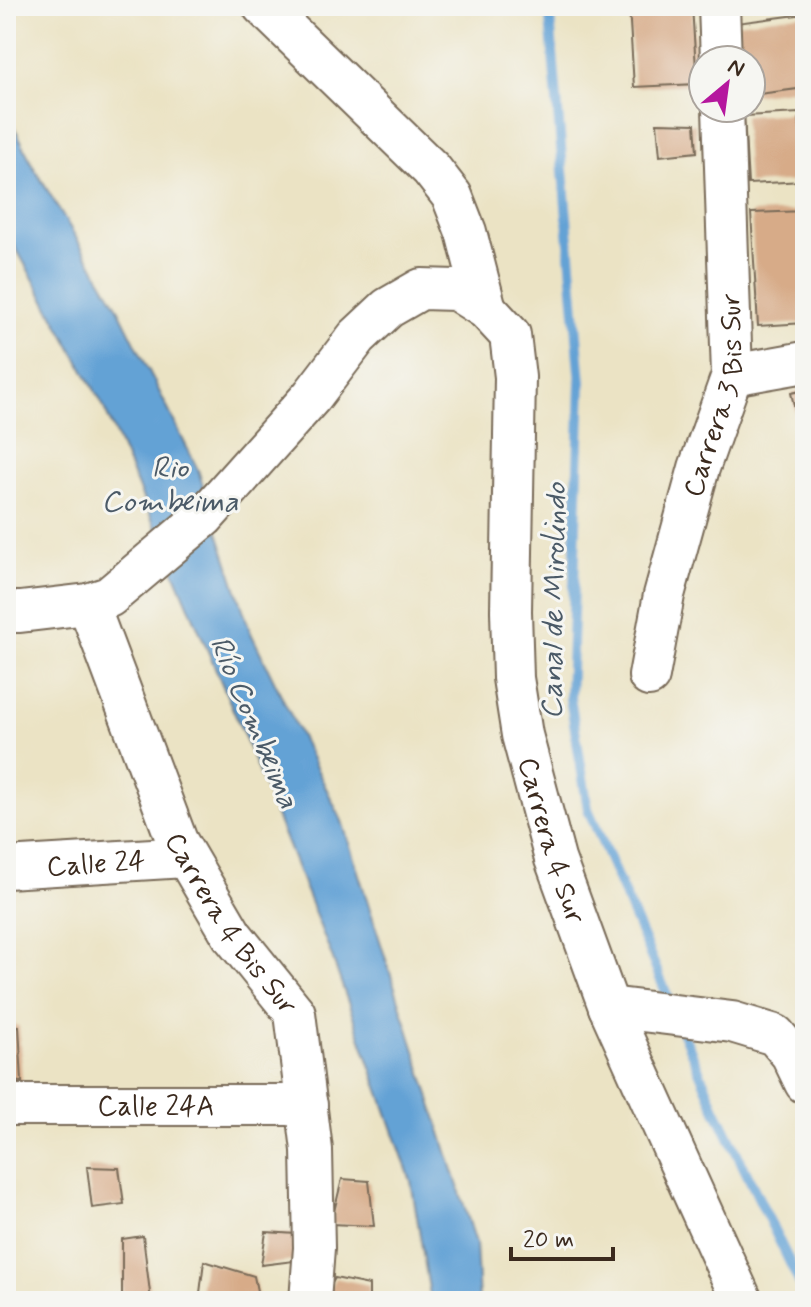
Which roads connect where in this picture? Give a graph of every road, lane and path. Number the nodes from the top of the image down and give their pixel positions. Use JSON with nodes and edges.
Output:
{"nodes":[{"id":1,"x":263,"y":6,"type":"edge"},
{"id":2,"x":719,"y":6,"type":"edge"},
{"id":3,"x":720,"y":44,"type":"edge"},
{"id":4,"x":724,"y":124,"type":"edge"},
{"id":5,"x":486,"y":309,"type":"junction"},
{"id":6,"x":805,"y":362,"type":"edge"},
{"id":7,"x":732,"y":375,"type":"junction"},
{"id":8,"x":99,"y":600,"type":"junction"},
{"id":9,"x":6,"y":612,"type":"edge"},
{"id":10,"x":649,"y":676,"type":"dead end"},
{"id":11,"x":185,"y":857,"type":"junction"},
{"id":12,"x":6,"y":868,"type":"edge"},
{"id":13,"x":609,"y":1007,"type":"junction"},
{"id":14,"x":805,"y":1083,"type":"edge"},
{"id":15,"x":6,"y":1105,"type":"edge"},
{"id":16,"x":307,"y":1105,"type":"junction"},
{"id":17,"x":310,"y":1301,"type":"edge"},
{"id":18,"x":742,"y":1301,"type":"edge"}],
"edges":[{"from":1,"to":5,"type":"street"},
{"from":2,"to":3,"type":"street"},
{"from":4,"to":7,"type":"street","name":"Carrera 3 Bis Sur"},
{"from":5,"to":8,"type":"street"},
{"from":5,"to":13,"type":"street","name":"Carrera 4 Sur"},
{"from":6,"to":7,"type":"street"},
{"from":7,"to":10,"type":"street","name":"Carrera 3 Bis Sur"},
{"from":8,"to":9,"type":"street"},
{"from":8,"to":11,"type":"street","name":"Carrera 4 Bis Sur"},
{"from":11,"to":12,"type":"street","name":"Calle 24"},
{"from":11,"to":16,"type":"street","name":"Carrera 4 Bis Sur"},
{"from":13,"to":14,"type":"street"},
{"from":13,"to":18,"type":"street","name":"Carrera 4 Sur"},
{"from":15,"to":16,"type":"street","name":"Calle 24A"},
{"from":16,"to":17,"type":"street","name":"Carrera 4 Bis Sur"}]}
